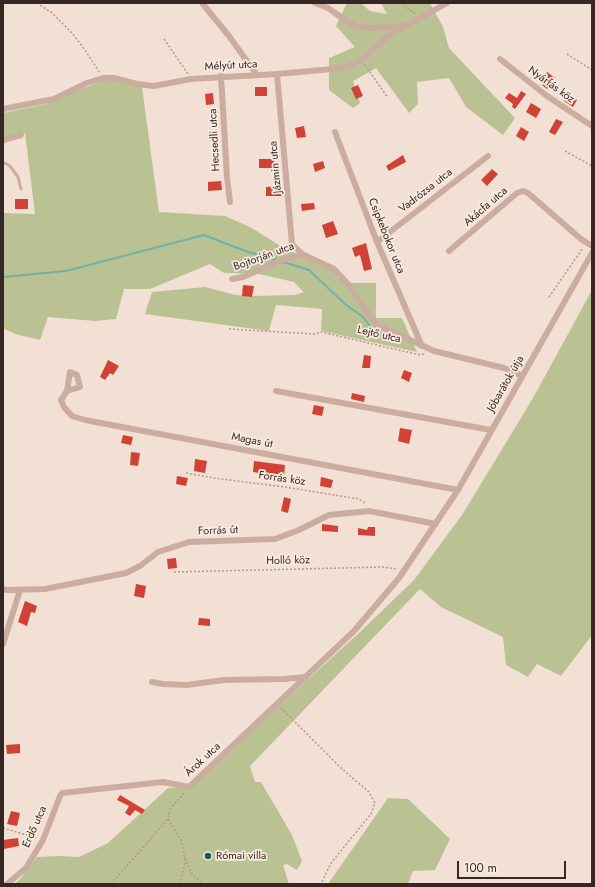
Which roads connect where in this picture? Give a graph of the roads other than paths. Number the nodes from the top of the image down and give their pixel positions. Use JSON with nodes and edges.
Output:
{"nodes":[{"id":1,"x":202,"y":3,"type":"edge"},
{"id":2,"x":315,"y":3,"type":"edge"},
{"id":3,"x":447,"y":3,"type":"edge"},
{"id":4,"x":408,"y":26,"type":"junction"},
{"id":5,"x":500,"y":59,"type":"dead end"},
{"id":6,"x":277,"y":74,"type":"junction"},
{"id":7,"x":257,"y":75,"type":"junction"},
{"id":8,"x":221,"y":76,"type":"junction"},
{"id":9,"x":3,"y":109,"type":"edge"},
{"id":10,"x":592,"y":126,"type":"edge"},
{"id":11,"x":335,"y":132,"type":"dead end"},
{"id":12,"x":21,"y":135,"type":"dead end"},
{"id":13,"x":3,"y":140,"type":"edge"},
{"id":14,"x":488,"y":156,"type":"dead end"},
{"id":15,"x":3,"y":162,"type":"edge"},
{"id":16,"x":21,"y":189,"type":"dead end"},
{"id":17,"x":230,"y":202,"type":"dead end"},
{"id":18,"x":377,"y":242,"type":"junction"},
{"id":19,"x":589,"y":245,"type":"edge"},
{"id":20,"x":449,"y":251,"type":"dead end"},
{"id":21,"x":592,"y":253,"type":"edge"},
{"id":22,"x":302,"y":254,"type":"junction"},
{"id":23,"x":232,"y":279,"type":"dead end"},
{"id":24,"x":422,"y":346,"type":"junction"},
{"id":25,"x":522,"y":376,"type":"junction"},
{"id":26,"x":67,"y":391,"type":"dead end"},
{"id":27,"x":276,"y":391,"type":"dead end"},
{"id":28,"x":491,"y":430,"type":"junction"},
{"id":29,"x":458,"y":490,"type":"junction"},
{"id":30,"x":436,"y":524,"type":"junction"},
{"id":31,"x":403,"y":571,"type":"joint"},
{"id":32,"x":3,"y":589,"type":"edge"},
{"id":33,"x":20,"y":590,"type":"junction"},
{"id":34,"x":3,"y":644,"type":"edge"},
{"id":35,"x":306,"y":677,"type":"junction"},
{"id":36,"x":152,"y":682,"type":"dead end"},
{"id":37,"x":62,"y":793,"type":"joint"},
{"id":38,"x":7,"y":884,"type":"edge"}],
"edges":[{"from":1,"to":7,"type":"street"},
{"from":2,"to":4,"type":"street"},
{"from":3,"to":4,"type":"street","name":"Mélyút utca"},
{"from":4,"to":6,"type":"street","name":"Mélyút utca"},
{"from":5,"to":10,"type":"street","name":"Nyárfás köz"},
{"from":6,"to":7,"type":"street","name":"Mélyút utca"},
{"from":6,"to":22,"type":"street","name":"Jázmin utca"},
{"from":7,"to":8,"type":"street","name":"Mélyút utca"},
{"from":8,"to":9,"type":"street","name":"Mélyút utca"},
{"from":8,"to":17,"type":"street","name":"Hecsedli utca"},
{"from":11,"to":18,"type":"street","name":"Csipkebokor utca"},
{"from":12,"to":13,"type":"street"},
{"from":14,"to":18,"type":"street","name":"Vadrózsa utca"},
{"from":15,"to":16,"type":"lane"},
{"from":18,"to":24,"type":"street","name":"Csipkebokor utca"},
{"from":19,"to":20,"type":"street","name":"Akácfa utca"},
{"from":21,"to":25,"type":"street","name":"Jóbarátok útja"},
{"from":22,"to":23,"type":"street","name":"Bojtorján utca"},
{"from":22,"to":24,"type":"street"},
{"from":24,"to":25,"type":"street"},
{"from":25,"to":28,"type":"street","name":"Jóbarátok útja"},
{"from":26,"to":29,"type":"street","name":"Magas út"},
{"from":27,"to":28,"type":"street"},
{"from":28,"to":29,"type":"street","name":"Jóbarátok útja"},
{"from":29,"to":30,"type":"street","name":"Jóbarátok útja"},
{"from":30,"to":31,"type":"street","name":"Jóbarátok útja"},
{"from":30,"to":33,"type":"street","name":"Forrás út"},
{"from":31,"to":35,"type":"street","name":"Árok utca"},
{"from":32,"to":33,"type":"street","name":"Forrás út"},
{"from":33,"to":34,"type":"street"},
{"from":35,"to":36,"type":"street"},
{"from":35,"to":37,"type":"street","name":"Árok utca"},
{"from":37,"to":38,"type":"street","name":"Erdő utca"}]}
